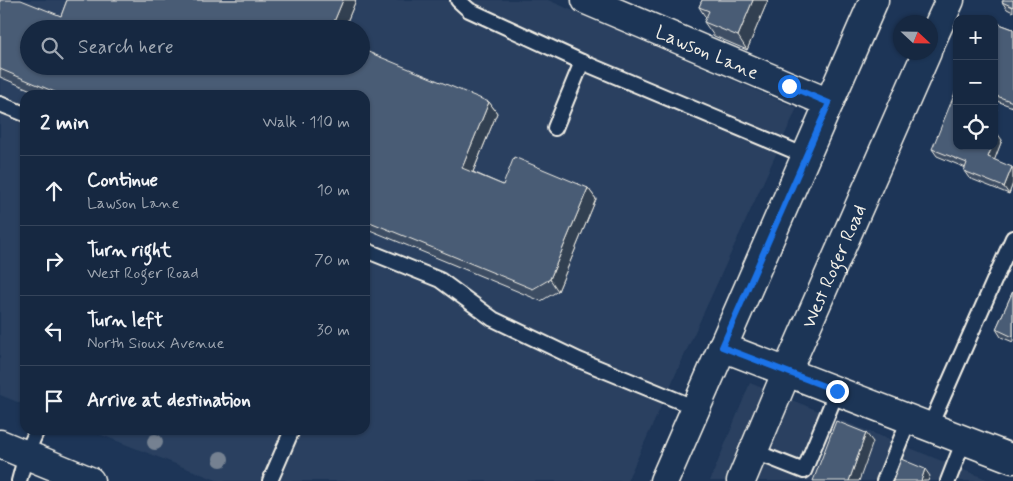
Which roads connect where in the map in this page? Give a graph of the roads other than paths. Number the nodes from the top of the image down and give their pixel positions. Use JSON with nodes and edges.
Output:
{"nodes":[{"id":1,"x":458,"y":0,"type":"edge"},
{"id":2,"x":586,"y":0,"type":"edge"},
{"id":3,"x":874,"y":0,"type":"edge"},
{"id":4,"x":950,"y":0,"type":"edge"},
{"id":5,"x":938,"y":26,"type":"edge"},
{"id":6,"x":923,"y":60,"type":"edge"},
{"id":7,"x":582,"y":62,"type":"junction"},
{"id":8,"x":829,"y":103,"type":"junction"},
{"id":9,"x":0,"y":104,"type":"edge"},
{"id":10,"x":20,"y":112,"type":"edge"},
{"id":11,"x":555,"y":128,"type":"dead end"},
{"id":12,"x":806,"y":156,"type":"junction"},
{"id":13,"x":1013,"y":238,"type":"edge"},
{"id":14,"x":370,"y":252,"type":"edge"},
{"id":15,"x":722,"y":347,"type":"junction"},
{"id":16,"x":787,"y":371,"type":"junction"},
{"id":17,"x":837,"y":391,"type":"junction"},
{"id":18,"x":696,"y":408,"type":"junction"},
{"id":19,"x":919,"y":422,"type":"junction"},
{"id":20,"x":35,"y":435,"type":"edge"},
{"id":21,"x":290,"y":435,"type":"edge"},
{"id":22,"x":964,"y":440,"type":"junction"},
{"id":23,"x":0,"y":444,"type":"edge"},
{"id":24,"x":753,"y":451,"type":"junction"},
{"id":25,"x":26,"y":455,"type":"junction"},
{"id":26,"x":1013,"y":459,"type":"edge"},
{"id":27,"x":19,"y":481,"type":"edge"},
{"id":28,"x":90,"y":481,"type":"edge"},
{"id":29,"x":270,"y":481,"type":"edge"},
{"id":30,"x":664,"y":481,"type":"edge"},
{"id":31,"x":741,"y":481,"type":"edge"},
{"id":32,"x":884,"y":481,"type":"edge"},
{"id":33,"x":948,"y":481,"type":"edge"}],
"edges":[{"from":1,"to":7,"type":"lane"},
{"from":2,"to":8,"type":"street","name":"Lawson Lane"},
{"from":3,"to":8,"type":"street"},
{"from":4,"to":5,"type":"street"},
{"from":6,"to":16,"type":"street","name":"West Roger Road"},
{"from":7,"to":11,"type":"lane"},
{"from":7,"to":12,"type":"lane"},
{"from":8,"to":12,"type":"street"},
{"from":9,"to":10,"type":"lane"},
{"from":12,"to":15,"type":"street"},
{"from":13,"to":19,"type":"lane"},
{"from":14,"to":18,"type":"lane"},
{"from":15,"to":16,"type":"street"},
{"from":15,"to":18,"type":"street"},
{"from":16,"to":17,"type":"street"},
{"from":16,"to":24,"type":"street","name":"West Roger Road"},
{"from":17,"to":19,"type":"street"},
{"from":17,"to":24,"type":"lane"},
{"from":18,"to":30,"type":"street"},
{"from":19,"to":22,"type":"street"},
{"from":19,"to":32,"type":"lane"},
{"from":20,"to":25,"type":"lane"},
{"from":21,"to":29,"type":"lane"},
{"from":22,"to":26,"type":"street"},
{"from":22,"to":33,"type":"lane"},
{"from":23,"to":25,"type":"street"},
{"from":24,"to":31,"type":"street","name":"West Roger Road"},
{"from":25,"to":27,"type":"lane"},
{"from":25,"to":28,"type":"street"}]}
